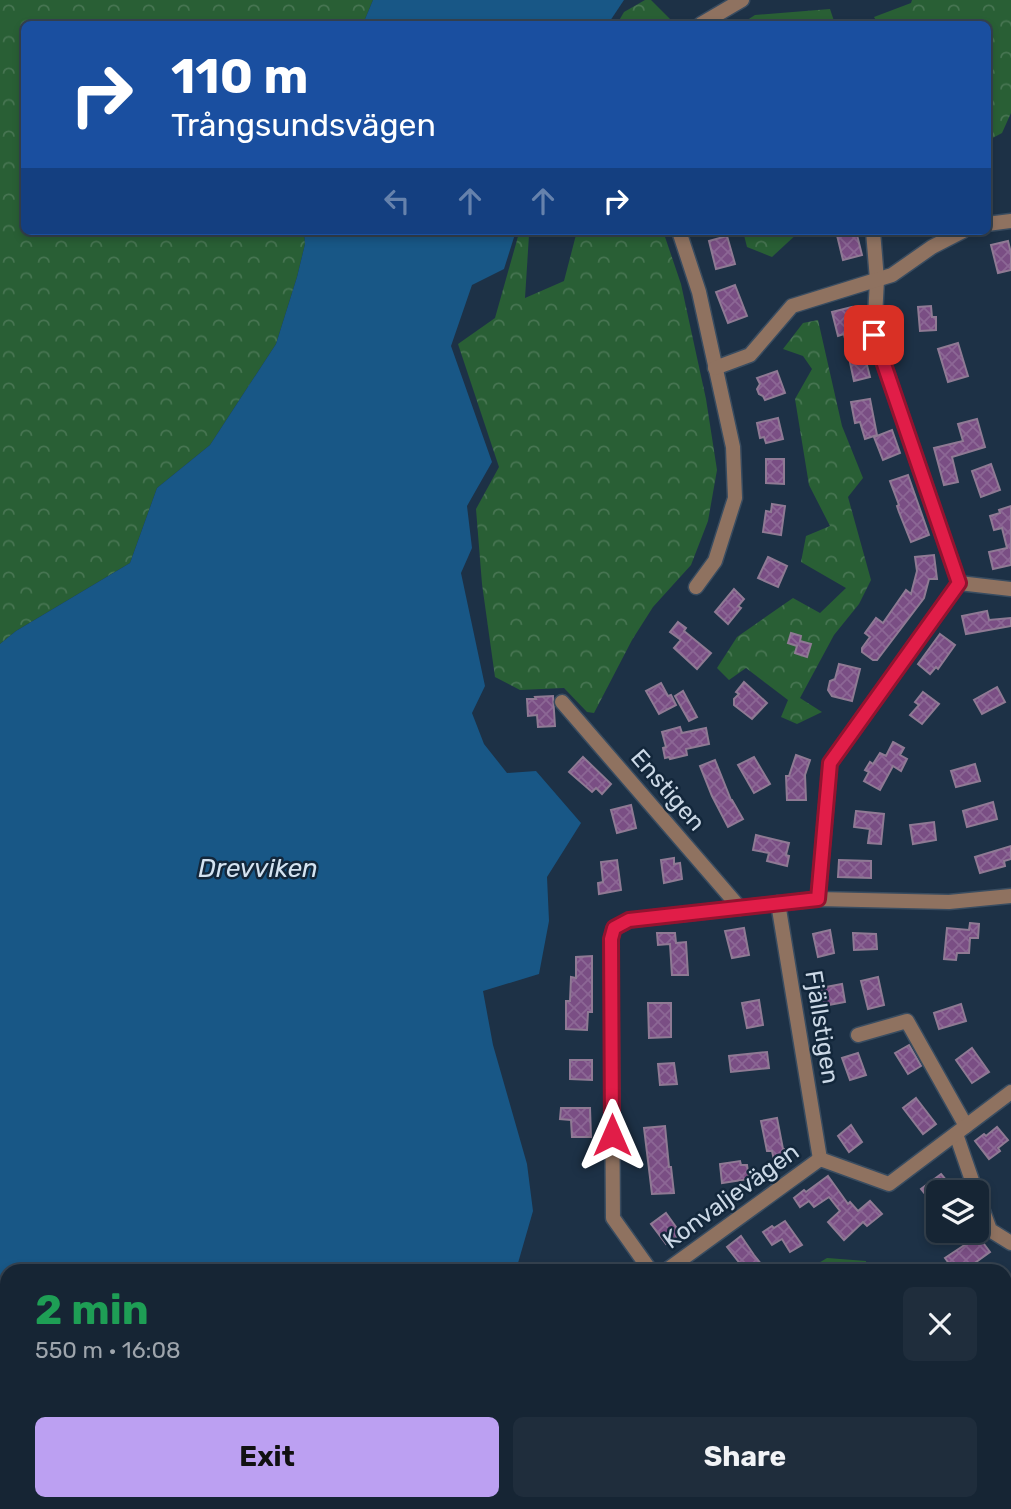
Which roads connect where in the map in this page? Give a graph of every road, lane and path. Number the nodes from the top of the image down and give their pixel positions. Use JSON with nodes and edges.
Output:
{"nodes":[{"id":1,"x":742,"y":0,"type":"edge"},
{"id":2,"x":706,"y":21,"type":"edge"},
{"id":3,"x":1011,"y":221,"type":"edge"},
{"id":4,"x":991,"y":224,"type":"edge"},
{"id":5,"x":680,"y":235,"type":"edge"},
{"id":6,"x":873,"y":235,"type":"edge"},
{"id":7,"x":955,"y":235,"type":"edge"},
{"id":8,"x":877,"y":279,"type":"junction"},
{"id":9,"x":715,"y":368,"type":"junction"},
{"id":10,"x":959,"y":583,"type":"junction"},
{"id":11,"x":696,"y":587,"type":"dead end"},
{"id":12,"x":1011,"y":589,"type":"edge"},
{"id":13,"x":562,"y":702,"type":"dead end"},
{"id":14,"x":1011,"y":896,"type":"edge"},
{"id":15,"x":818,"y":899,"type":"junction"},
{"id":16,"x":778,"y":903,"type":"junction"},
{"id":17,"x":740,"y":908,"type":"junction"},
{"id":18,"x":858,"y":1035,"type":"dead end"},
{"id":19,"x":1011,"y":1093,"type":"edge"},
{"id":20,"x":961,"y":1130,"type":"junction"},
{"id":21,"x":820,"y":1158,"type":"junction"},
{"id":22,"x":973,"y":1180,"type":"edge"},
{"id":23,"x":989,"y":1227,"type":"edge"},
{"id":24,"x":1011,"y":1243,"type":"edge"},
{"id":25,"x":646,"y":1264,"type":"edge"},
{"id":26,"x":675,"y":1264,"type":"edge"}],
"edges":[{"from":1,"to":2,"type":"street"},
{"from":3,"to":4,"type":"street"},
{"from":5,"to":9,"type":"street"},
{"from":6,"to":8,"type":"street"},
{"from":7,"to":8,"type":"street"},
{"from":8,"to":9,"type":"street"},
{"from":8,"to":10,"type":"street"},
{"from":9,"to":11,"type":"street"},
{"from":10,"to":12,"type":"street"},
{"from":10,"to":15,"type":"street"},
{"from":13,"to":17,"type":"street","name":"Enstigen"},
{"from":14,"to":15,"type":"street"},
{"from":15,"to":16,"type":"street"},
{"from":16,"to":17,"type":"street"},
{"from":16,"to":21,"type":"street","name":"Fjällstigen"},
{"from":17,"to":25,"type":"street"},
{"from":18,"to":20,"type":"street"},
{"from":19,"to":20,"type":"street","name":"Konvaljevägen"},
{"from":20,"to":21,"type":"street","name":"Konvaljevägen"},
{"from":20,"to":22,"type":"street"},
{"from":21,"to":26,"type":"street","name":"Konvaljevägen"},
{"from":23,"to":24,"type":"street"}]}
